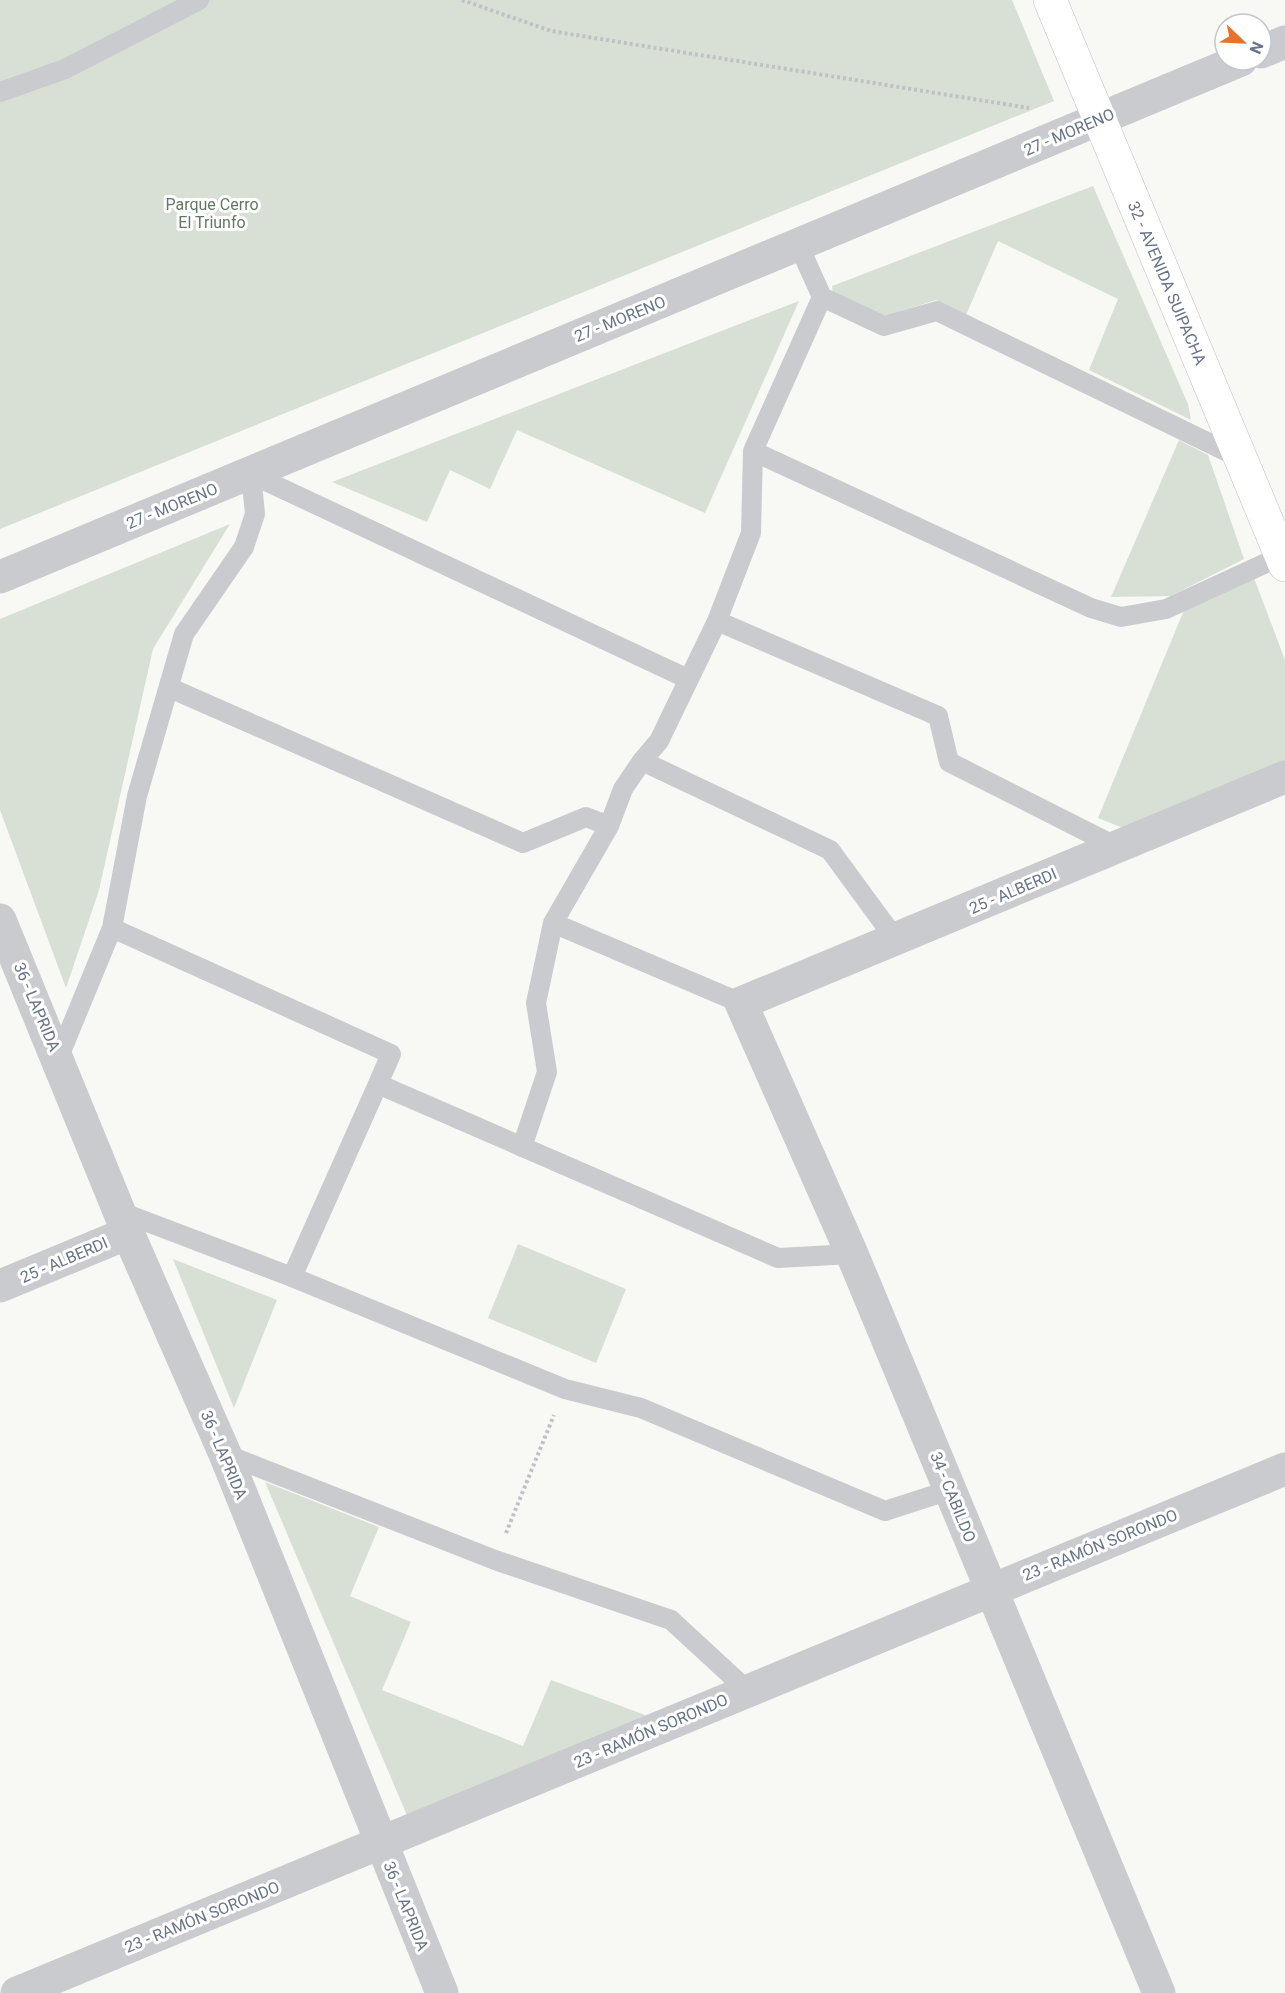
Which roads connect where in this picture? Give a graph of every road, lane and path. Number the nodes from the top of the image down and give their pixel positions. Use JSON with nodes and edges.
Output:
{"nodes":[{"id":1,"x":199,"y":0,"type":"edge"},
{"id":2,"x":462,"y":0,"type":"edge"},
{"id":3,"x":1050,"y":0,"type":"edge"},
{"id":4,"x":1213,"y":72,"type":"edge"},
{"id":5,"x":0,"y":92,"type":"edge"},
{"id":6,"x":1041,"y":110,"type":"dead end"},
{"id":7,"x":1099,"y":119,"type":"junction"},
{"id":8,"x":799,"y":246,"type":"junction"},
{"id":9,"x":822,"y":297,"type":"junction"},
{"id":10,"x":753,"y":451,"type":"junction"},
{"id":11,"x":1240,"y":458,"type":"junction"},
{"id":12,"x":251,"y":474,"type":"junction"},
{"id":13,"x":1283,"y":561,"type":"edge"},
{"id":14,"x":0,"y":577,"type":"edge"},
{"id":15,"x":717,"y":621,"type":"junction"},
{"id":16,"x":688,"y":679,"type":"junction"},
{"id":17,"x":170,"y":688,"type":"junction"},
{"id":18,"x":642,"y":761,"type":"junction"},
{"id":19,"x":1285,"y":777,"type":"edge"},
{"id":20,"x":609,"y":826,"type":"junction"},
{"id":21,"x":1118,"y":846,"type":"junction"},
{"id":22,"x":0,"y":920,"type":"edge"},
{"id":23,"x":553,"y":923,"type":"junction"},
{"id":24,"x":112,"y":928,"type":"junction"},
{"id":25,"x":896,"y":940,"type":"junction"},
{"id":26,"x":741,"y":1004,"type":"junction"},
{"id":27,"x":58,"y":1059,"type":"junction"},
{"id":28,"x":378,"y":1084,"type":"junction"},
{"id":29,"x":522,"y":1146,"type":"junction"},
{"id":30,"x":124,"y":1222,"type":"junction"},
{"id":31,"x":852,"y":1254,"type":"junction"},
{"id":32,"x":292,"y":1277,"type":"junction"},
{"id":33,"x":0,"y":1286,"type":"edge"},
{"id":34,"x":565,"y":1389,"type":"junction"},
{"id":35,"x":225,"y":1454,"type":"junction"},
{"id":36,"x":1285,"y":1469,"type":"edge"},
{"id":37,"x":950,"y":1490,"type":"junction"},
{"id":38,"x":495,"y":1560,"type":"junction"},
{"id":39,"x":992,"y":1590,"type":"junction"},
{"id":40,"x":748,"y":1691,"type":"junction"},
{"id":41,"x":380,"y":1843,"type":"junction"},
{"id":42,"x":17,"y":1993,"type":"edge"},
{"id":43,"x":442,"y":1993,"type":"edge"},
{"id":44,"x":1159,"y":1993,"type":"edge"}],
"edges":[{"from":1,"to":5,"type":"lane"},
{"from":2,"to":6,"type":"path"},
{"from":3,"to":7,"type":"street","name":"32 - AVENIDA SUIPACHA"},
{"from":4,"to":7,"type":"street","name":"27 - MORENO"},
{"from":7,"to":8,"type":"street","name":"27 - MORENO"},
{"from":7,"to":11,"type":"street","name":"32 - AVENIDA SUIPACHA"},
{"from":8,"to":9,"type":"lane"},
{"from":8,"to":12,"type":"street","name":"27 - MORENO"},
{"from":9,"to":10,"type":"lane"},
{"from":9,"to":11,"type":"lane"},
{"from":10,"to":13,"type":"lane"},
{"from":10,"to":15,"type":"lane"},
{"from":11,"to":13,"type":"street","name":"32 - AVENIDA SUIPACHA"},
{"from":12,"to":14,"type":"street","name":"27 - MORENO"},
{"from":12,"to":16,"type":"lane"},
{"from":12,"to":17,"type":"lane"},
{"from":15,"to":16,"type":"lane"},
{"from":15,"to":21,"type":"lane"},
{"from":16,"to":18,"type":"lane"},
{"from":17,"to":20,"type":"lane"},
{"from":17,"to":24,"type":"lane"},
{"from":18,"to":20,"type":"lane"},
{"from":18,"to":25,"type":"lane"},
{"from":19,"to":21,"type":"street","name":"25 - ALBERDI"},
{"from":20,"to":23,"type":"lane"},
{"from":21,"to":25,"type":"street","name":"25 - ALBERDI"},
{"from":22,"to":27,"type":"street","name":"36 - LAPRIDA"},
{"from":23,"to":26,"type":"lane"},
{"from":23,"to":29,"type":"lane"},
{"from":24,"to":27,"type":"lane"},
{"from":24,"to":28,"type":"lane"},
{"from":25,"to":26,"type":"street","name":"25 - ALBERDI"},
{"from":26,"to":31,"type":"street","name":"34 - CABILDO"},
{"from":27,"to":30,"type":"street","name":"36 - LAPRIDA"},
{"from":28,"to":29,"type":"lane"},
{"from":28,"to":32,"type":"lane"},
{"from":29,"to":31,"type":"lane"},
{"from":30,"to":32,"type":"lane"},
{"from":30,"to":33,"type":"street","name":"25 - ALBERDI"},
{"from":30,"to":35,"type":"street","name":"36 - LAPRIDA"},
{"from":31,"to":37,"type":"street","name":"34 - CABILDO"},
{"from":32,"to":34,"type":"lane"},
{"from":34,"to":37,"type":"lane"},
{"from":34,"to":38,"type":"path"},
{"from":35,"to":38,"type":"lane"},
{"from":35,"to":41,"type":"street","name":"36 - LAPRIDA"},
{"from":36,"to":39,"type":"street","name":"23 - RAMÓN SORONDO"},
{"from":37,"to":39,"type":"street","name":"34 - CABILDO"},
{"from":38,"to":40,"type":"lane"},
{"from":39,"to":40,"type":"street","name":"23 - RAMÓN SORONDO"},
{"from":39,"to":44,"type":"street","name":"34 - CABILDO"},
{"from":40,"to":41,"type":"street","name":"23 - RAMÓN SORONDO"},
{"from":41,"to":42,"type":"street","name":"23 - RAMÓN SORONDO"},
{"from":41,"to":43,"type":"street","name":"36 - LAPRIDA"}]}
